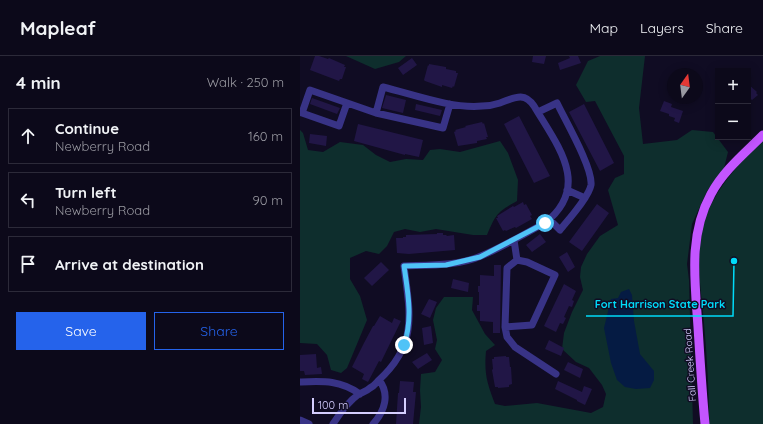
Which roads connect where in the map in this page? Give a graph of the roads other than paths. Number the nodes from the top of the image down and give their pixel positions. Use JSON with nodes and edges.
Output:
{"nodes":[{"id":1,"x":347,"y":103,"type":"junction"},
{"id":2,"x":450,"y":104,"type":"junction"},
{"id":3,"x":538,"y":112,"type":"junction"},
{"id":4,"x":376,"y":113,"type":"junction"},
{"id":5,"x":763,"y":135,"type":"edge"},
{"id":6,"x":567,"y":190,"type":"junction"},
{"id":7,"x":585,"y":198,"type":"junction"},
{"id":8,"x":549,"y":219,"type":"junction"},
{"id":9,"x":514,"y":240,"type":"junction"},
{"id":10,"x":517,"y":260,"type":"junction"},
{"id":11,"x":505,"y":327,"type":"junction"},
{"id":12,"x":556,"y":374,"type":"dead end"},
{"id":13,"x":379,"y":380,"type":"junction"},
{"id":14,"x":300,"y":382,"type":"edge"},
{"id":15,"x":360,"y":394,"type":"junction"},
{"id":16,"x":300,"y":420,"type":"edge"},
{"id":17,"x":309,"y":424,"type":"edge"},
{"id":18,"x":333,"y":424,"type":"edge"},
{"id":19,"x":374,"y":424,"type":"edge"},
{"id":20,"x":705,"y":424,"type":"edge"}],
"edges":[{"from":1,"to":1,"type":"street"},
{"from":1,"to":4,"type":"street"},
{"from":2,"to":3,"type":"street"},
{"from":2,"to":4,"type":"street"},
{"from":2,"to":4,"type":"street"},
{"from":3,"to":6,"type":"street"},
{"from":3,"to":7,"type":"street"},
{"from":5,"to":20,"type":"main road","name":"Fall Creek Road"},
{"from":6,"to":7,"type":"street"},
{"from":6,"to":8,"type":"street"},
{"from":7,"to":8,"type":"street"},
{"from":8,"to":9,"type":"street"},
{"from":9,"to":10,"type":"street"},
{"from":9,"to":13,"type":"street"},
{"from":10,"to":11,"type":"street"},
{"from":10,"to":11,"type":"street"},
{"from":11,"to":12,"type":"street"},
{"from":13,"to":15,"type":"street"},
{"from":13,"to":19,"type":"street"},
{"from":14,"to":15,"type":"street"},
{"from":15,"to":18,"type":"street"},
{"from":16,"to":17,"type":"street"}]}
